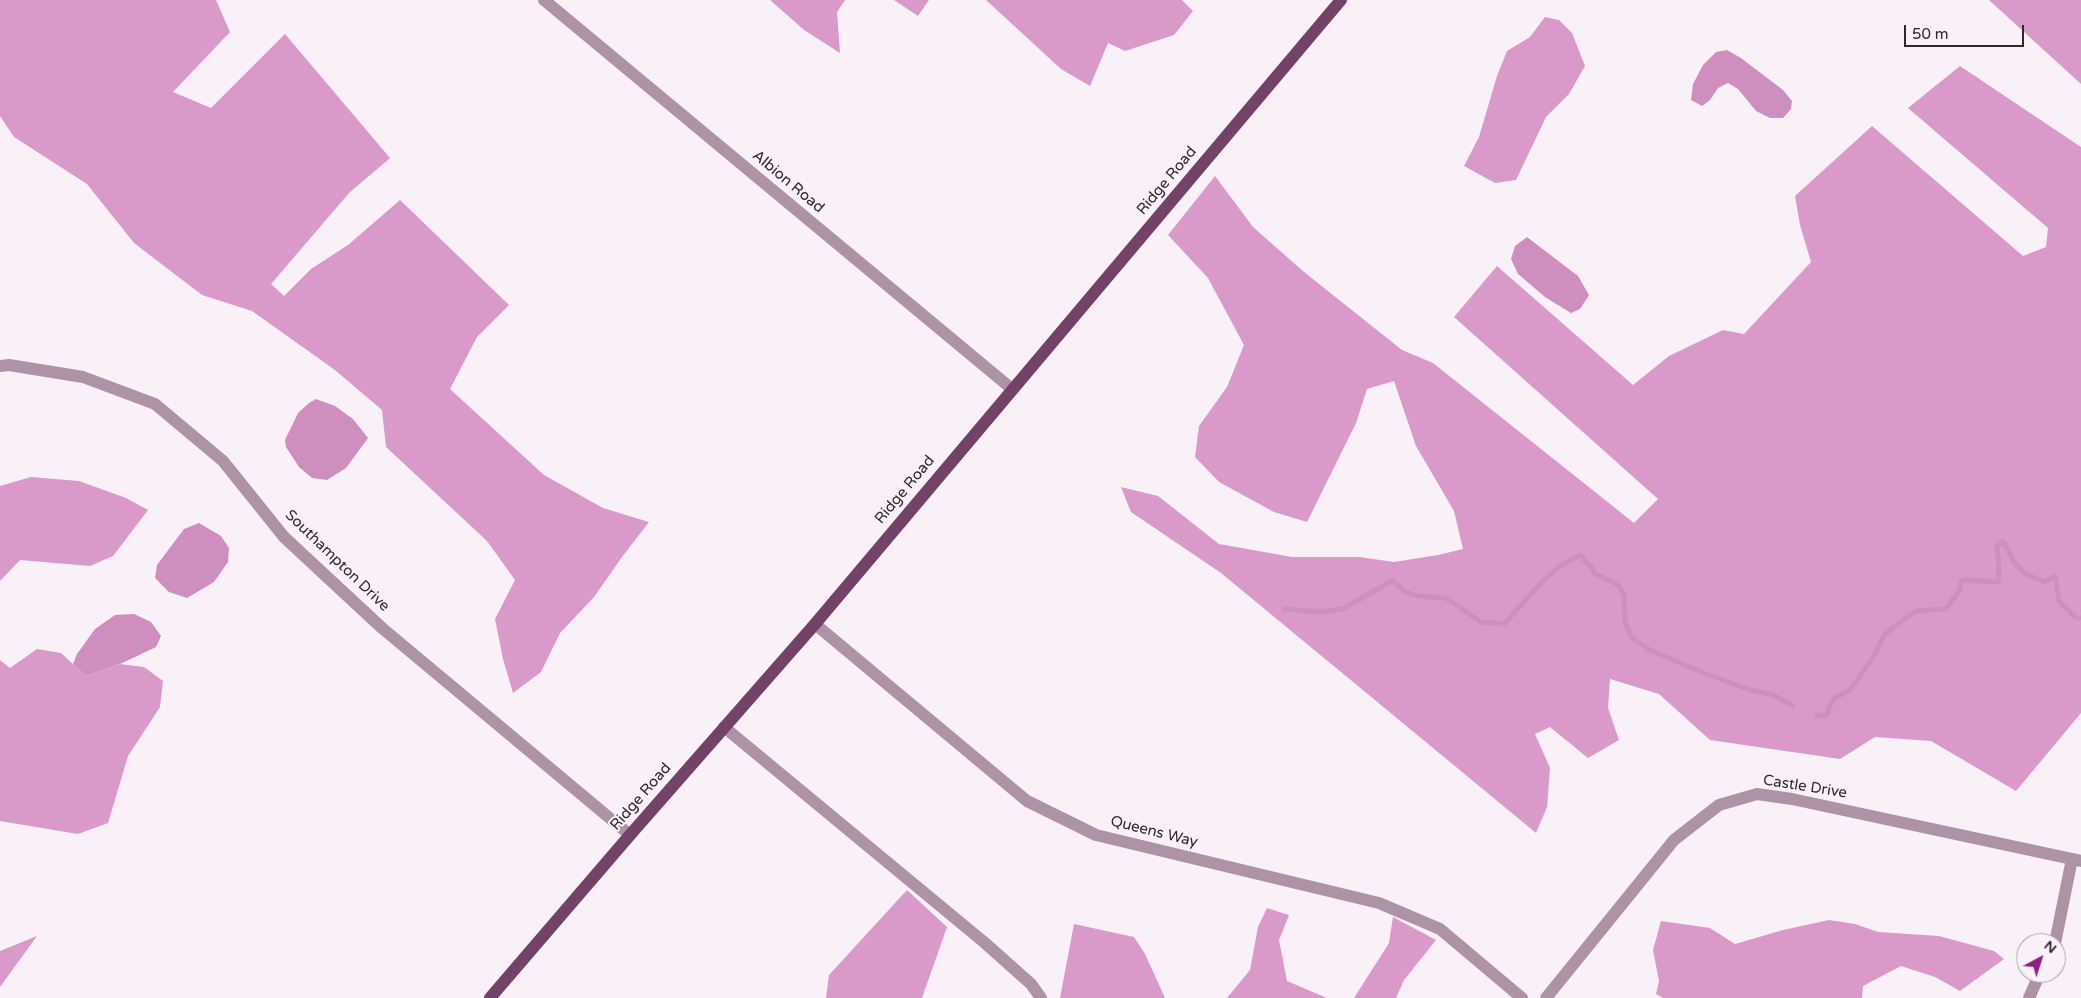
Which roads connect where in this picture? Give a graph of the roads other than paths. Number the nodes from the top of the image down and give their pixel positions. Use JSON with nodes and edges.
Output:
{"nodes":[{"id":1,"x":544,"y":0,"type":"edge"},
{"id":2,"x":1341,"y":0,"type":"edge"},
{"id":3,"x":0,"y":366,"type":"edge"},
{"id":4,"x":1012,"y":389,"type":"junction"},
{"id":5,"x":815,"y":624,"type":"junction"},
{"id":6,"x":724,"y":727,"type":"junction"},
{"id":7,"x":630,"y":835,"type":"junction"},
{"id":8,"x":2076,"y":860,"type":"edge"},
{"id":9,"x":2058,"y":933,"type":"edge"},
{"id":10,"x":2036,"y":983,"type":"edge"},
{"id":11,"x":490,"y":998,"type":"edge"},
{"id":12,"x":1041,"y":998,"type":"edge"},
{"id":13,"x":1522,"y":998,"type":"edge"},
{"id":14,"x":1546,"y":998,"type":"edge"},
{"id":15,"x":2029,"y":998,"type":"edge"}],
"edges":[{"from":1,"to":4,"type":"street","name":"Albion Road"},
{"from":2,"to":4,"type":"main road","name":"Ridge Road"},
{"from":3,"to":7,"type":"street","name":"Southampton Drive"},
{"from":4,"to":5,"type":"main road","name":"Ridge Road"},
{"from":5,"to":6,"type":"main road","name":"Ridge Road"},
{"from":5,"to":13,"type":"street","name":"Queens Way"},
{"from":6,"to":7,"type":"main road","name":"Ridge Road"},
{"from":6,"to":12,"type":"street"},
{"from":7,"to":11,"type":"main road","name":"Ridge Road"},
{"from":8,"to":9,"type":"street"},
{"from":8,"to":14,"type":"street","name":"Castle Drive"},
{"from":10,"to":15,"type":"street"}]}
